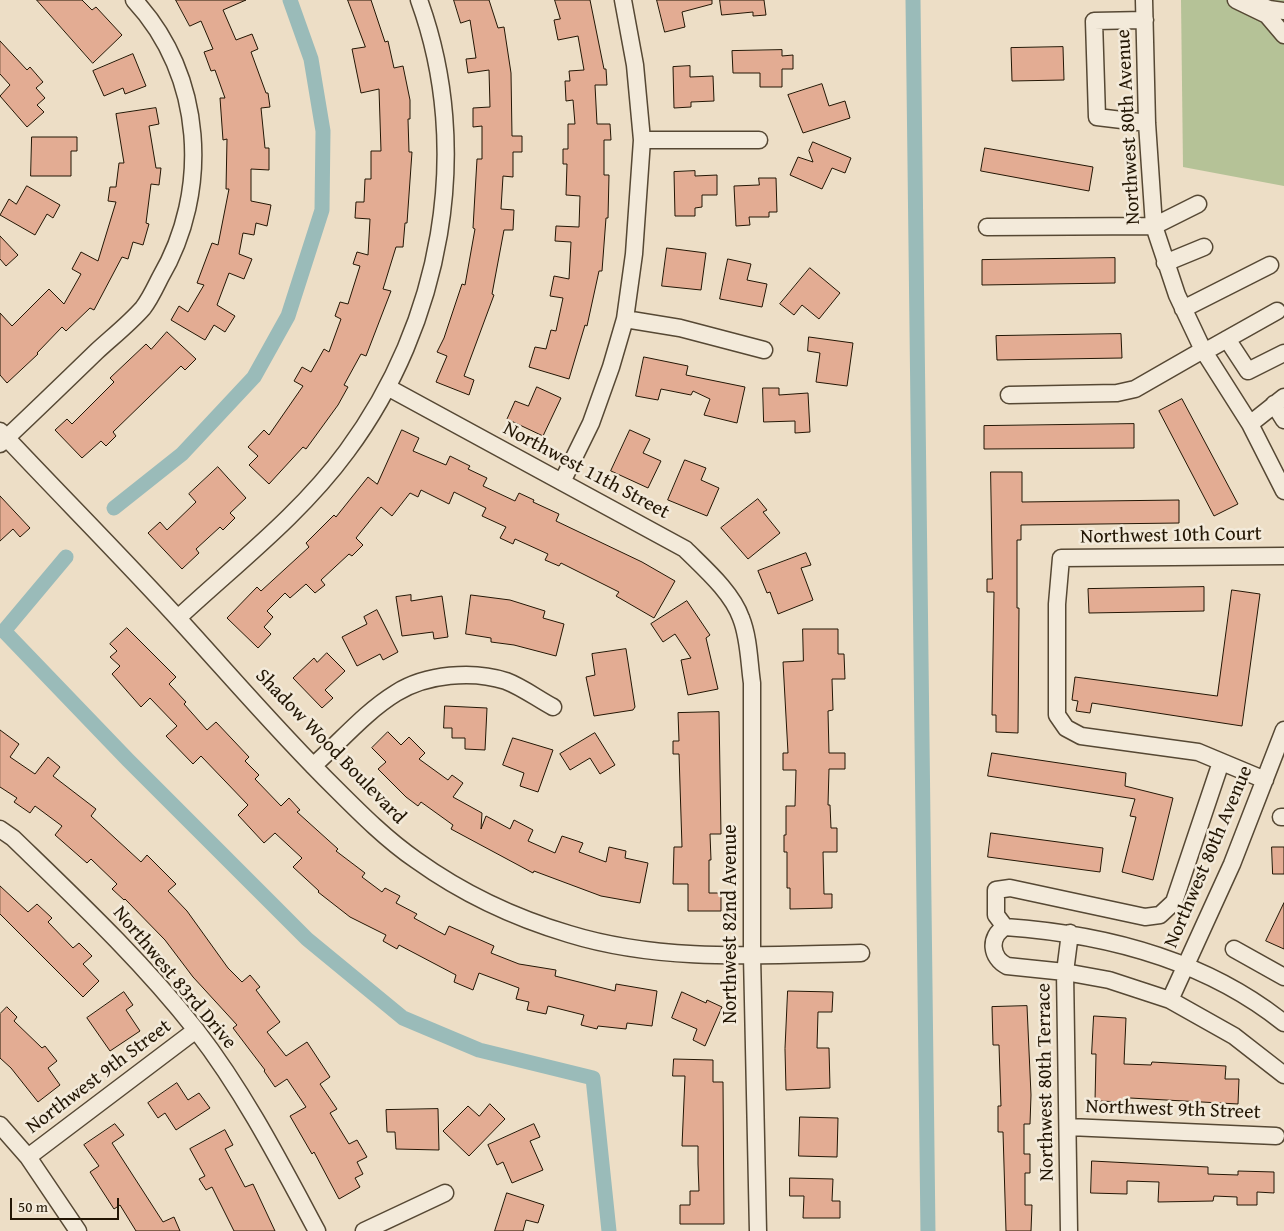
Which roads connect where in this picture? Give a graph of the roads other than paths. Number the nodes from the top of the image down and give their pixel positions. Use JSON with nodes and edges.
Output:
{"nodes":[{"id":1,"x":134,"y":0,"type":"edge"},
{"id":2,"x":419,"y":0,"type":"edge"},
{"id":3,"x":623,"y":0,"type":"edge"},
{"id":4,"x":1144,"y":0,"type":"edge"},
{"id":5,"x":1236,"y":0,"type":"edge"},
{"id":6,"x":1248,"y":0,"type":"edge"},
{"id":7,"x":1284,"y":10,"type":"edge"},
{"id":8,"x":1145,"y":20,"type":"junction"},
{"id":9,"x":1284,"y":35,"type":"edge"},
{"id":10,"x":1147,"y":123,"type":"junction"},
{"id":11,"x":642,"y":140,"type":"junction"},
{"id":12,"x":759,"y":140,"type":"dead end"},
{"id":13,"x":1198,"y":204,"type":"dead end"},
{"id":14,"x":988,"y":226,"type":"dead end"},
{"id":15,"x":1154,"y":226,"type":"junction"},
{"id":16,"x":1204,"y":247,"type":"dead end"},
{"id":17,"x":1165,"y":263,"type":"junction"},
{"id":18,"x":1270,"y":265,"type":"dead end"},
{"id":19,"x":1184,"y":309,"type":"junction"},
{"id":20,"x":1277,"y":311,"type":"dead end"},
{"id":21,"x":625,"y":319,"type":"junction"},
{"id":22,"x":1227,"y":339,"type":"junction"},
{"id":23,"x":764,"y":350,"type":"dead end"},
{"id":24,"x":1204,"y":351,"type":"junction"},
{"id":25,"x":1284,"y":354,"type":"edge"},
{"id":26,"x":389,"y":388,"type":"junction"},
{"id":27,"x":1009,"y":395,"type":"dead end"},
{"id":28,"x":1279,"y":401,"type":"edge"},
{"id":29,"x":1284,"y":420,"type":"edge"},
{"id":30,"x":1250,"y":424,"type":"junction"},
{"id":31,"x":2,"y":438,"type":"edge"},
{"id":32,"x":562,"y":482,"type":"junction"},
{"id":33,"x":1283,"y":487,"type":"edge"},
{"id":34,"x":1284,"y":556,"type":"edge"},
{"id":35,"x":741,"y":617,"type":"joint"},
{"id":36,"x":178,"y":618,"type":"junction"},
{"id":37,"x":553,"y":707,"type":"dead end"},
{"id":38,"x":1284,"y":730,"type":"edge"},
{"id":39,"x":1221,"y":762,"type":"junction"},
{"id":40,"x":313,"y":766,"type":"junction"},
{"id":41,"x":1265,"y":780,"type":"junction"},
{"id":42,"x":0,"y":829,"type":"edge"},
{"id":43,"x":1005,"y":927,"type":"junction"},
{"id":44,"x":1070,"y":933,"type":"junction"},
{"id":45,"x":1234,"y":949,"type":"dead end"},
{"id":46,"x":861,"y":953,"type":"dead end"},
{"id":47,"x":752,"y":955,"type":"junction"},
{"id":48,"x":1186,"y":965,"type":"junction"},
{"id":49,"x":1065,"y":972,"type":"junction"},
{"id":50,"x":1284,"y":977,"type":"edge"},
{"id":51,"x":1170,"y":1000,"type":"junction"},
{"id":52,"x":1284,"y":1023,"type":"edge"},
{"id":53,"x":196,"y":1030,"type":"junction"},
{"id":54,"x":1284,"y":1075,"type":"edge"},
{"id":55,"x":0,"y":1125,"type":"edge"},
{"id":56,"x":1069,"y":1127,"type":"junction"},
{"id":57,"x":1276,"y":1136,"type":"dead end"},
{"id":58,"x":28,"y":1157,"type":"junction"},
{"id":59,"x":445,"y":1193,"type":"dead end"},
{"id":60,"x":78,"y":1231,"type":"edge"},
{"id":61,"x":317,"y":1231,"type":"edge"},
{"id":62,"x":364,"y":1231,"type":"edge"},
{"id":63,"x":758,"y":1231,"type":"edge"},
{"id":64,"x":1069,"y":1231,"type":"edge"}],
"edges":[{"from":1,"to":31,"type":"street"},
{"from":2,"to":26,"type":"street"},
{"from":3,"to":11,"type":"street"},
{"from":4,"to":8,"type":"street","name":"Northwest 80th Avenue"},
{"from":5,"to":9,"type":"street"},
{"from":6,"to":7,"type":"street"},
{"from":8,"to":10,"type":"street","name":"Northwest 80th Avenue"},
{"from":8,"to":10,"type":"street"},
{"from":10,"to":15,"type":"street","name":"Northwest 80th Avenue"},
{"from":11,"to":12,"type":"street"},
{"from":11,"to":21,"type":"street"},
{"from":13,"to":15,"type":"street"},
{"from":14,"to":15,"type":"street"},
{"from":15,"to":17,"type":"street","name":"Northwest 80th Avenue"},
{"from":16,"to":17,"type":"street"},
{"from":17,"to":19,"type":"street","name":"Northwest 80th Avenue"},
{"from":18,"to":19,"type":"street"},
{"from":19,"to":24,"type":"street","name":"Northwest 80th Avenue"},
{"from":20,"to":22,"type":"street"},
{"from":21,"to":23,"type":"street"},
{"from":21,"to":32,"type":"street"},
{"from":22,"to":24,"type":"street"},
{"from":22,"to":25,"type":"street"},
{"from":24,"to":27,"type":"street"},
{"from":24,"to":30,"type":"street","name":"Northwest 80th Avenue"},
{"from":26,"to":32,"type":"street","name":"Northwest 11th Street"},
{"from":26,"to":36,"type":"street"},
{"from":28,"to":29,"type":"street"},
{"from":28,"to":30,"type":"street"},
{"from":30,"to":33,"type":"street","name":"Northwest 80th Avenue"},
{"from":31,"to":36,"type":"street","name":"Shadow Wood Boulevard"},
{"from":32,"to":35,"type":"street","name":"Northwest 11th Street"},
{"from":34,"to":39,"type":"street","name":"Northwest 10th Court"},
{"from":35,"to":47,"type":"street","name":"Northwest 82nd Avenue"},
{"from":36,"to":40,"type":"street","name":"Shadow Wood Boulevard"},
{"from":37,"to":40,"type":"street"},
{"from":38,"to":41,"type":"street","name":"Northwest 80th Avenue"},
{"from":39,"to":41,"type":"street","name":"Northwest 10th Court"},
{"from":39,"to":43,"type":"street"},
{"from":40,"to":47,"type":"street","name":"Shadow Wood Boulevard"},
{"from":41,"to":48,"type":"street","name":"Northwest 80th Avenue"},
{"from":42,"to":53,"type":"street","name":"Northwest 83rd Drive"},
{"from":43,"to":44,"type":"street"},
{"from":43,"to":49,"type":"street"},
{"from":44,"to":48,"type":"street"},
{"from":44,"to":49,"type":"street","name":"Northwest 80th Terrace"},
{"from":45,"to":50,"type":"street"},
{"from":46,"to":47,"type":"street","name":"Shadow Wood Boulevard"},
{"from":47,"to":63,"type":"street","name":"Northwest 82nd Avenue"},
{"from":48,"to":51,"type":"street","name":"Northwest 80th Avenue"},
{"from":48,"to":52,"type":"street"},
{"from":49,"to":51,"type":"street"},
{"from":49,"to":56,"type":"street","name":"Northwest 80th Terrace"},
{"from":51,"to":54,"type":"street"},
{"from":53,"to":58,"type":"street","name":"Northwest 9th Street"},
{"from":53,"to":61,"type":"street","name":"Northwest 83rd Drive"},
{"from":55,"to":58,"type":"street"},
{"from":56,"to":57,"type":"street","name":"Northwest 9th Street"},
{"from":56,"to":64,"type":"street","name":"Northwest 80th Terrace"},
{"from":58,"to":60,"type":"street"},
{"from":59,"to":62,"type":"street"}]}
